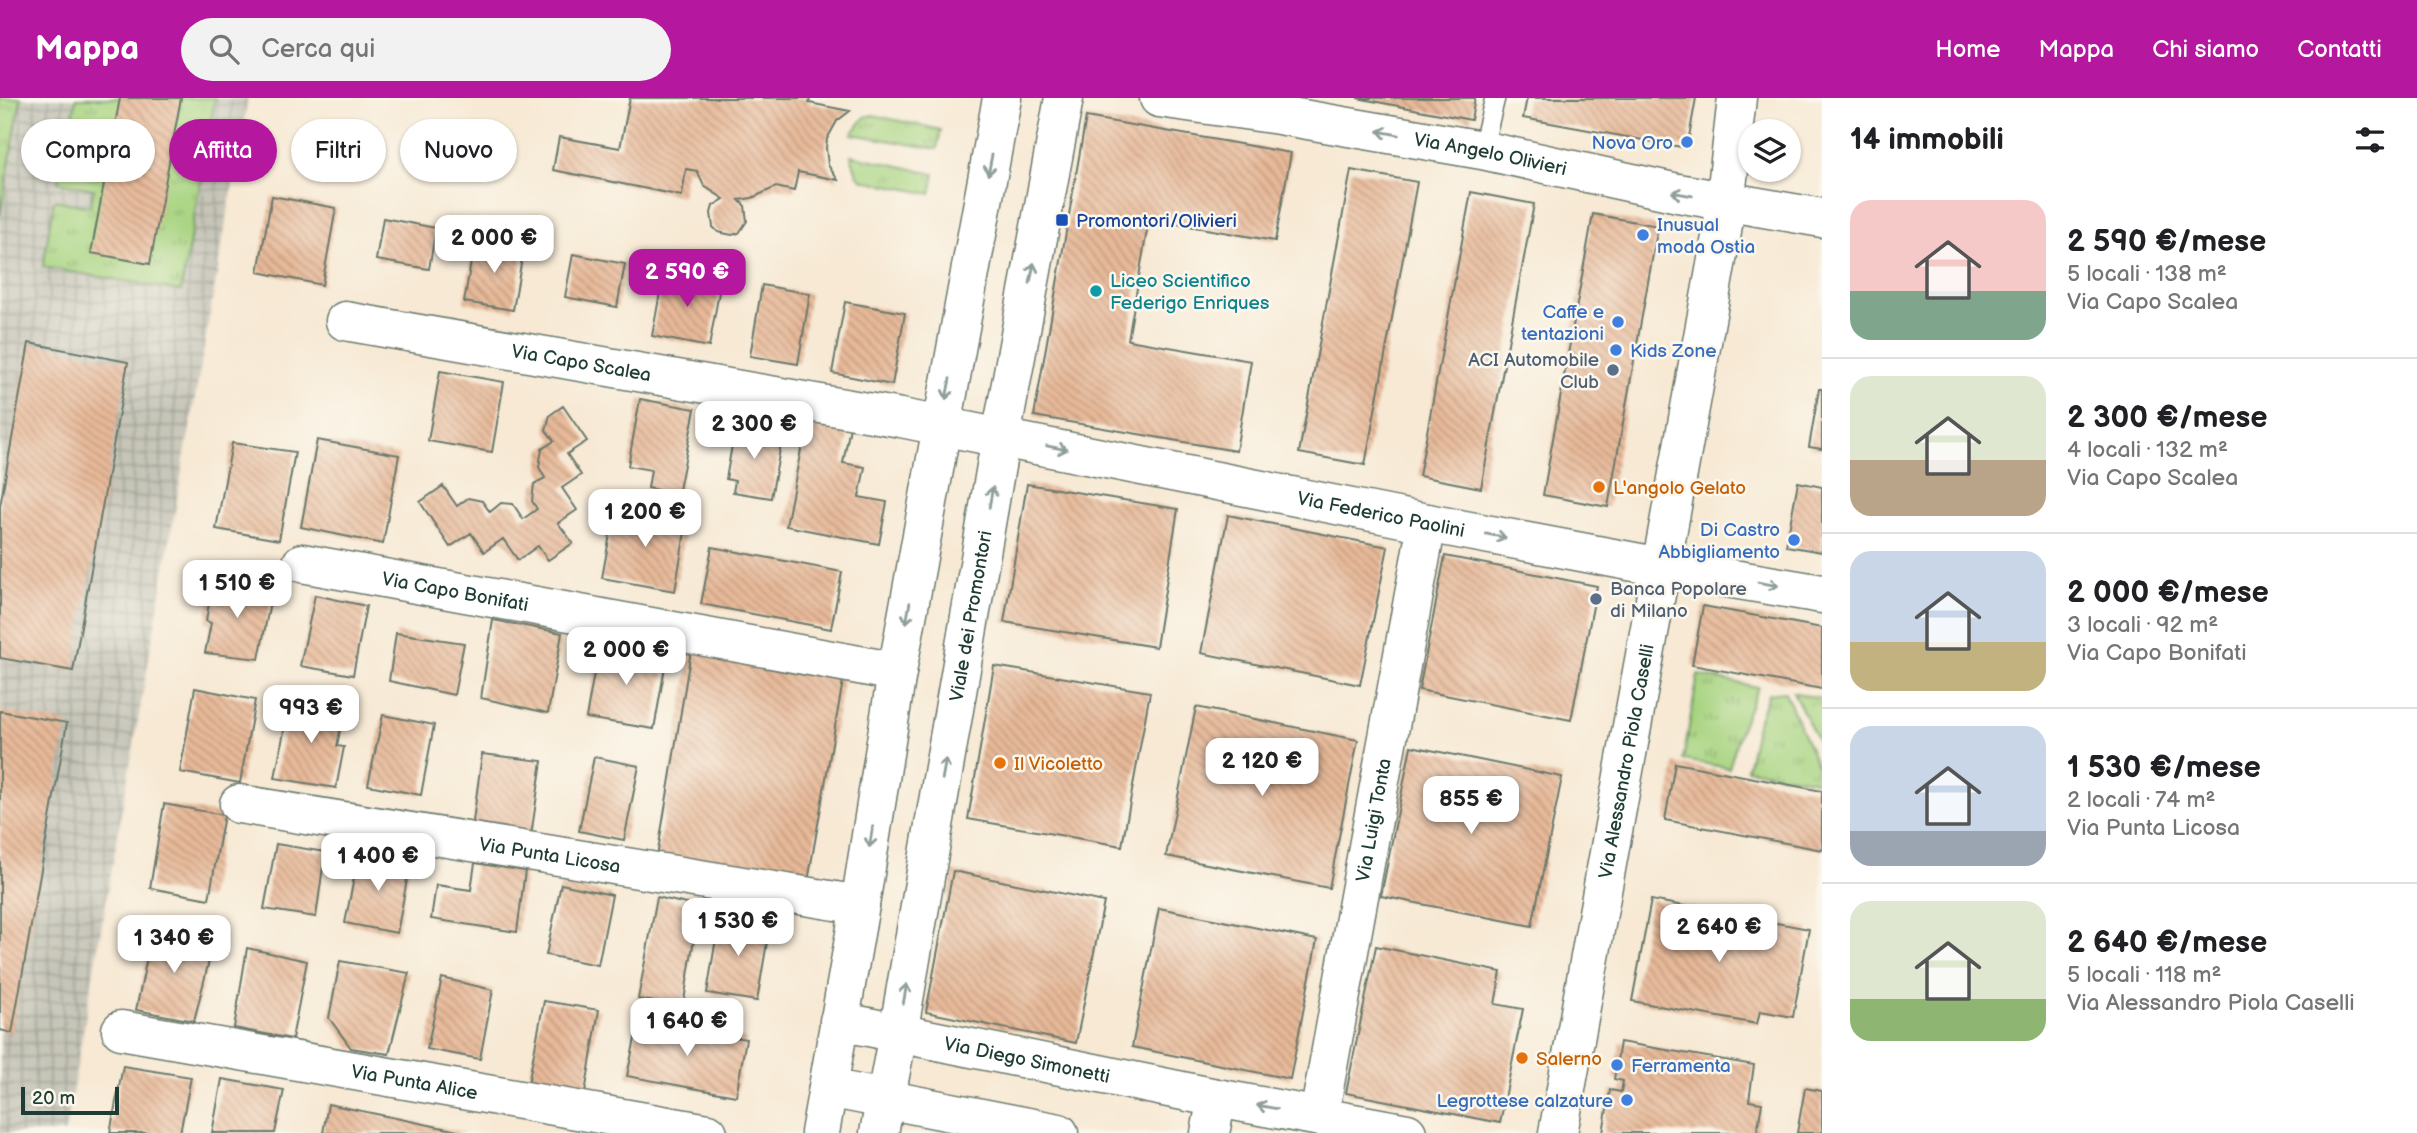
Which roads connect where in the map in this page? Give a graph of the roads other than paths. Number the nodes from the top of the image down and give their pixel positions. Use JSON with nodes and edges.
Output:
{"nodes":[{"id":1,"x":1002,"y":98,"type":"edge"},
{"id":2,"x":1064,"y":98,"type":"edge"},
{"id":3,"x":1158,"y":98,"type":"edge"},
{"id":4,"x":1495,"y":98,"type":"edge"},
{"id":5,"x":1737,"y":98,"type":"edge"},
{"id":6,"x":1281,"y":106,"type":"edge"},
{"id":7,"x":1482,"y":150,"type":"junction"},
{"id":8,"x":1725,"y":201,"type":"junction"},
{"id":9,"x":1822,"y":218,"type":"edge"},
{"id":10,"x":345,"y":321,"type":"dead end"},
{"id":11,"x":942,"y":426,"type":"junction"},
{"id":12,"x":1001,"y":437,"type":"junction"},
{"id":13,"x":1427,"y":523,"type":"junction"},
{"id":14,"x":302,"y":563,"type":"dead end"},
{"id":15,"x":1661,"y":567,"type":"junction"},
{"id":16,"x":1822,"y":594,"type":"edge"},
{"id":17,"x":897,"y":672,"type":"junction"},
{"id":18,"x":239,"y":804,"type":"dead end"},
{"id":19,"x":860,"y":905,"type":"junction"},
{"id":20,"x":839,"y":1021,"type":"junction"},
{"id":21,"x":121,"y":1030,"type":"dead end"},
{"id":22,"x":898,"y":1034,"type":"junction"},
{"id":23,"x":828,"y":1088,"type":"junction"},
{"id":24,"x":1214,"y":1115,"type":"edge"},
{"id":25,"x":882,"y":1116,"type":"edge"},
{"id":26,"x":1319,"y":1116,"type":"junction"},
{"id":27,"x":708,"y":1133,"type":"edge"},
{"id":28,"x":820,"y":1133,"type":"edge"},
{"id":29,"x":1059,"y":1133,"type":"edge"},
{"id":30,"x":1407,"y":1133,"type":"edge"},
{"id":31,"x":1558,"y":1133,"type":"edge"}],
"edges":[{"from":1,"to":11,"type":"street","one_way":true},
{"from":12,"to":2,"type":"street","name":"Viale dei Promontori","one_way":true},
{"from":3,"to":6,"type":"street","name":"Via Angelo Olivieri"},
{"from":4,"to":7,"type":"lane"},
{"from":5,"to":8,"type":"street","name":"Via Alessandro Piola Caselli"},
{"from":7,"to":6,"type":"street","name":"Via Angelo Olivieri","one_way":true},
{"from":8,"to":7,"type":"street","name":"Via Angelo Olivieri","one_way":true},
{"from":8,"to":9,"type":"street","name":"Via Angelo Olivieri"},
{"from":8,"to":15,"type":"street","name":"Via Alessandro Piola Caselli"},
{"from":10,"to":11,"type":"street","name":"Via Capo Scalea"},
{"from":11,"to":12,"type":"street","name":"Via Federico Paolini"},
{"from":11,"to":17,"type":"street","one_way":true},
{"from":12,"to":13,"type":"street","name":"Via Federico Paolini","one_way":true},
{"from":22,"to":12,"type":"street","name":"Viale dei Promontori","one_way":true},
{"from":13,"to":15,"type":"street","name":"Via Federico Paolini","one_way":true},
{"from":13,"to":26,"type":"street","name":"Via Luigi Tonta"},
{"from":14,"to":17,"type":"street","name":"Via Capo Bonifati"},
{"from":15,"to":16,"type":"street","name":"Via Federico Paolini","one_way":true},
{"from":15,"to":31,"type":"street","name":"Via Alessandro Piola Caselli"},
{"from":17,"to":19,"type":"street","one_way":true},
{"from":18,"to":19,"type":"street","name":"Via Punta Licosa"},
{"from":19,"to":20,"type":"street"},
{"from":20,"to":22,"type":"street","name":"Via Diego Simonetti"},
{"from":20,"to":23,"type":"street"},
{"from":21,"to":27,"type":"street","name":"Via Punta Alice"},
{"from":22,"to":24,"type":"street","name":"Via Diego Simonetti"},
{"from":22,"to":25,"type":"street","name":"Viale dei Promontori"},
{"from":23,"to":25,"type":"street"},
{"from":23,"to":28,"type":"street"},
{"from":26,"to":24,"type":"street","name":"Via Diego Simonetti","one_way":true},
{"from":25,"to":29,"type":"street"},
{"from":26,"to":30,"type":"street","name":"Via Diego Simonetti"}]}
